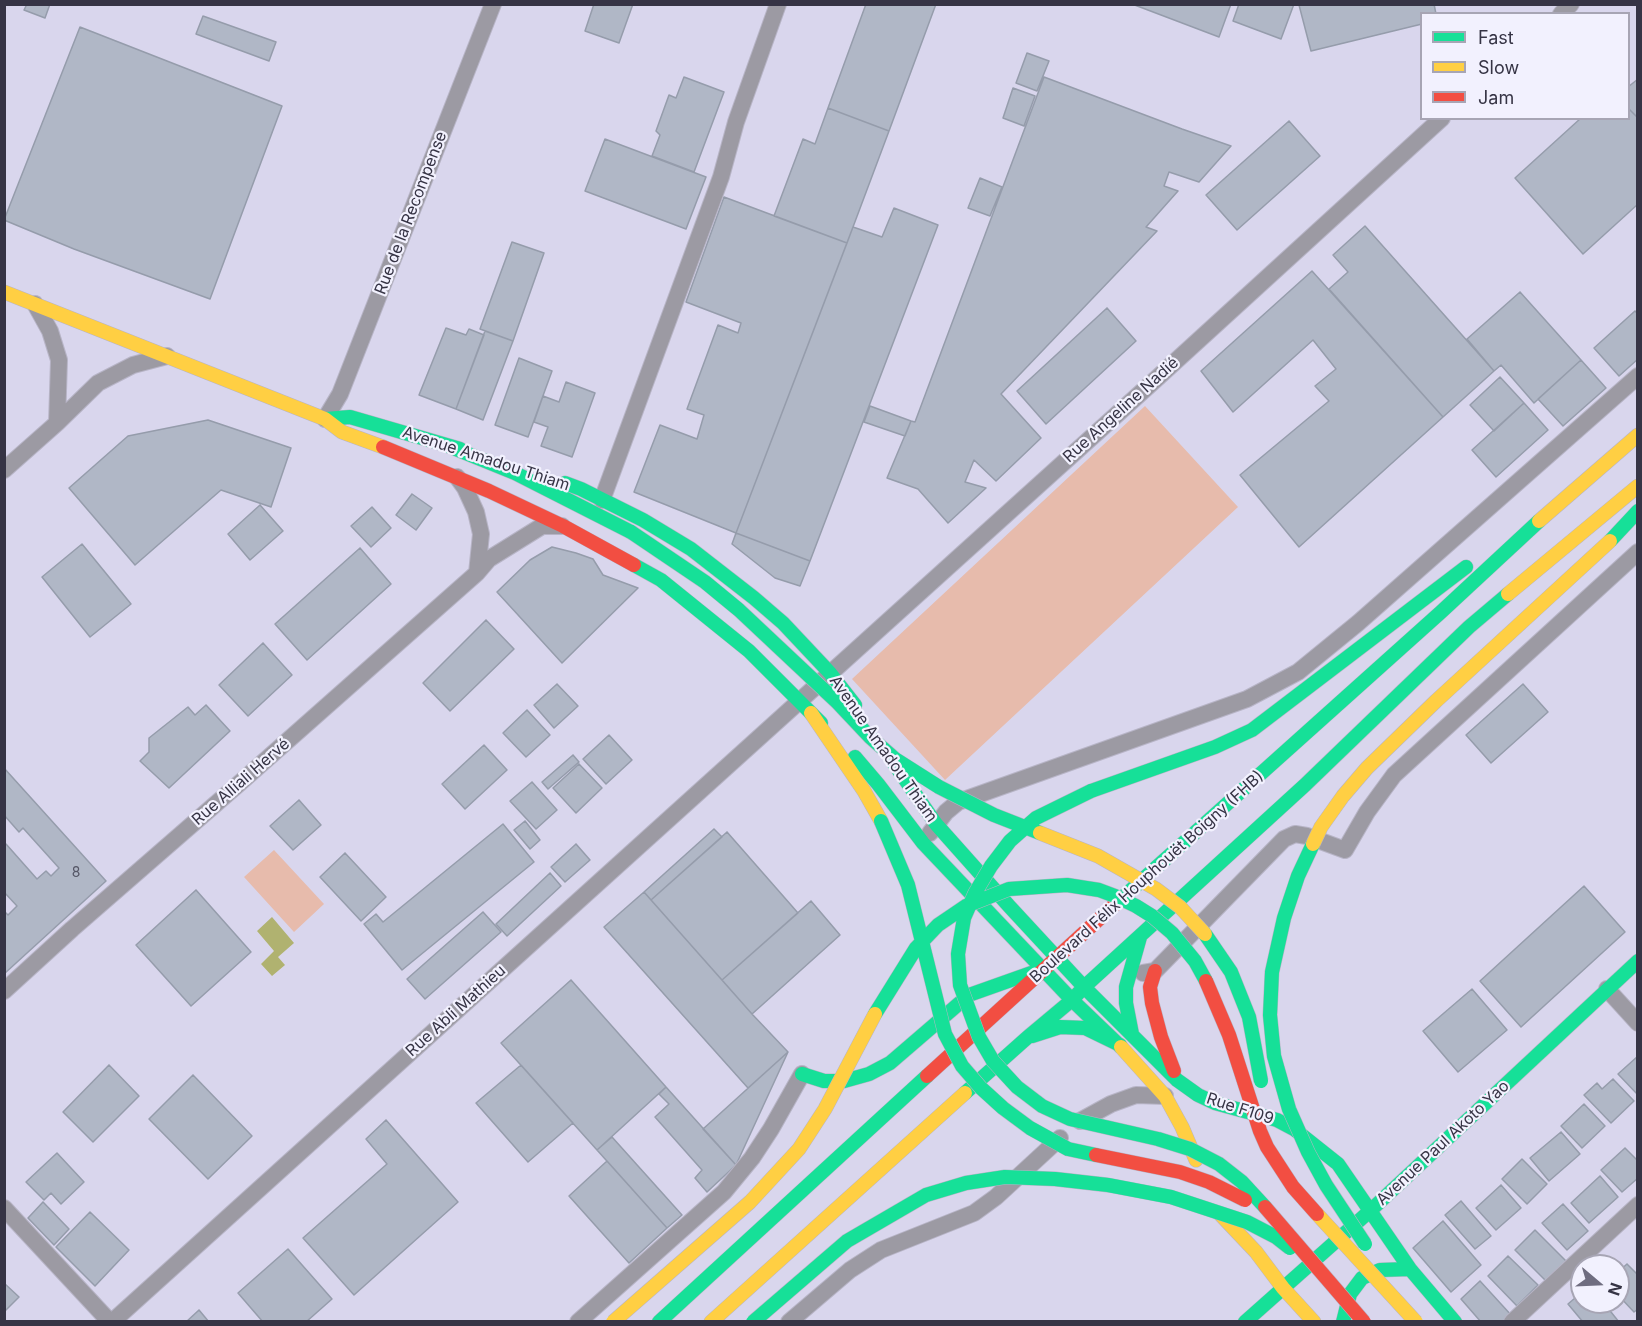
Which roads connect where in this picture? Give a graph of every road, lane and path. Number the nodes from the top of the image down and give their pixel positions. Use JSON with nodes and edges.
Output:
{"nodes":[{"id":1,"x":492,"y":4,"type":"edge"},
{"id":2,"x":778,"y":4,"type":"edge"},
{"id":3,"x":1440,"y":120,"type":"edge"},
{"id":4,"x":4,"y":292,"type":"edge"},
{"id":5,"x":35,"y":304,"type":"junction"},
{"id":6,"x":166,"y":356,"type":"junction"},
{"id":7,"x":1638,"y":376,"type":"edge"},
{"id":8,"x":325,"y":418,"type":"junction"},
{"id":9,"x":57,"y":423,"type":"junction"},
{"id":10,"x":1638,"y":435,"type":"edge"},
{"id":11,"x":446,"y":445,"type":"junction"},
{"id":12,"x":4,"y":470,"type":"edge"},
{"id":13,"x":457,"y":477,"type":"junction"},
{"id":14,"x":1638,"y":486,"type":"edge"},
{"id":15,"x":602,"y":500,"type":"junction"},
{"id":16,"x":1559,"y":503,"type":"junction"},
{"id":17,"x":1638,"y":511,"type":"edge"},
{"id":18,"x":563,"y":526,"type":"junction"},
{"id":19,"x":1638,"y":552,"type":"edge"},
{"id":20,"x":477,"y":573,"type":"junction"},
{"id":21,"x":830,"y":673,"type":"junction"},
{"id":22,"x":799,"y":700,"type":"junction"},
{"id":23,"x":811,"y":713,"type":"junction"},
{"id":24,"x":936,"y":824,"type":"junction"},
{"id":25,"x":923,"y":843,"type":"junction"},
{"id":26,"x":1140,"y":937,"type":"junction"},
{"id":27,"x":1057,"y":957,"type":"junction"},
{"id":28,"x":1638,"y":961,"type":"edge"},
{"id":29,"x":1043,"y":969,"type":"junction"},
{"id":30,"x":1155,"y":971,"type":"junction"},
{"id":31,"x":1129,"y":977,"type":"junction"},
{"id":32,"x":1084,"y":987,"type":"junction"},
{"id":33,"x":1607,"y":989,"type":"junction"},
{"id":34,"x":4,"y":991,"type":"edge"},
{"id":35,"x":1072,"y":1000,"type":"junction"},
{"id":36,"x":1638,"y":1023,"type":"edge"},
{"id":37,"x":1132,"y":1034,"type":"junction"},
{"id":38,"x":1029,"y":1036,"type":"junction"},
{"id":39,"x":1120,"y":1045,"type":"junction"},
{"id":40,"x":802,"y":1074,"type":"joint"},
{"id":41,"x":1177,"y":1080,"type":"junction"},
{"id":42,"x":1166,"y":1096,"type":"junction"},
{"id":43,"x":1338,"y":1164,"type":"junction"},
{"id":44,"x":1293,"y":1187,"type":"junction"},
{"id":45,"x":1638,"y":1205,"type":"edge"},
{"id":46,"x":4,"y":1208,"type":"edge"},
{"id":47,"x":1371,"y":1210,"type":"junction"},
{"id":48,"x":1272,"y":1214,"type":"junction"},
{"id":49,"x":1256,"y":1252,"type":"junction"},
{"id":50,"x":1410,"y":1269,"type":"junction"},
{"id":51,"x":1283,"y":1288,"type":"junction"},
{"id":52,"x":111,"y":1322,"type":"edge"},
{"id":53,"x":578,"y":1322,"type":"edge"},
{"id":54,"x":613,"y":1322,"type":"edge"},
{"id":55,"x":659,"y":1322,"type":"edge"},
{"id":56,"x":711,"y":1322,"type":"edge"},
{"id":57,"x":753,"y":1322,"type":"edge"},
{"id":58,"x":789,"y":1322,"type":"edge"},
{"id":59,"x":1245,"y":1322,"type":"edge"},
{"id":60,"x":1314,"y":1322,"type":"edge"},
{"id":61,"x":1343,"y":1322,"type":"edge"},
{"id":62,"x":1363,"y":1322,"type":"edge"},
{"id":63,"x":1416,"y":1322,"type":"edge"},
{"id":64,"x":1455,"y":1322,"type":"edge"},
{"id":65,"x":1512,"y":1322,"type":"edge"}],
"edges":[{"from":1,"to":8,"type":"street","name":"Rue de la Recompense"},
{"from":2,"to":15,"type":"street"},
{"from":3,"to":21,"type":"street","name":"Rue Angeline Nadié"},
{"from":4,"to":5,"type":"main road","name":"Avenue Amadou Thiam"},
{"from":5,"to":6,"type":"main road","name":"Avenue Amadou Thiam"},
{"from":5,"to":9,"type":"street"},
{"from":6,"to":8,"type":"main road","name":"Avenue Amadou Thiam"},
{"from":6,"to":9,"type":"street"},
{"from":7,"to":24,"type":"street"},
{"from":8,"to":11,"type":"main road","name":"Avenue Amadou Thiam"},
{"from":8,"to":13,"type":"main road","name":"Avenue Amadou Thiam"},
{"from":9,"to":12,"type":"street"},
{"from":10,"to":16,"type":"main road","name":"Boulevard Félix Houphouët Boigny (FHB)"},
{"from":11,"to":15,"type":"main road","name":"Avenue Amadou Thiam"},
{"from":11,"to":44,"type":"main road","bridge":true},
{"from":13,"to":18,"type":"main road","name":"Avenue Amadou Thiam"},
{"from":13,"to":20,"type":"street"},
{"from":14,"to":26,"type":"main road"},
{"from":15,"to":21,"type":"main road","name":"Avenue Amadou Thiam"},
{"from":16,"to":27,"type":"main road","name":"Boulevard Félix Houphouët Boigny (FHB)"},
{"from":16,"to":48,"type":"main road","bridge":true},
{"from":17,"to":63,"type":"main road","bridge":true},
{"from":18,"to":20,"type":"street","name":"Rue Alliali Hervé"},
{"from":18,"to":22,"type":"main road","name":"Avenue Amadou Thiam"},
{"from":19,"to":30,"type":"street"},
{"from":20,"to":34,"type":"street","name":"Rue Alliali Hervé"},
{"from":21,"to":22,"type":"street","name":"Rue Angeline Nadié"},
{"from":21,"to":24,"type":"main road","name":"Avenue Amadou Thiam"},
{"from":22,"to":23,"type":"main road","name":"Avenue Amadou Thiam"},
{"from":22,"to":52,"type":"street","name":"Rue Abli Mathieu"},
{"from":23,"to":25,"type":"main road","name":"Avenue Amadou Thiam"},
{"from":23,"to":48,"type":"main road","bridge":true},
{"from":24,"to":25,"type":"street"},
{"from":24,"to":27,"type":"main road","name":"Avenue Amadou Thiam"},
{"from":25,"to":29,"type":"main road","name":"Avenue Amadou Thiam"},
{"from":26,"to":31,"type":"main road"},
{"from":26,"to":32,"type":"main road"},
{"from":27,"to":29,"type":"main road","name":"Boulevard Félix Houphouët Boigny (FHB)"},
{"from":27,"to":32,"type":"main road","name":"Avenue Amadou Thiam"},
{"from":28,"to":33,"type":"main road","name":"Avenue Paul Akoto Yao"},
{"from":29,"to":35,"type":"main road","name":"Avenue Amadou Thiam"},
{"from":29,"to":40,"type":"main road"},
{"from":29,"to":55,"type":"main road","name":"Boulevard Félix Houphouët Boigny (FHB)"},
{"from":30,"to":31,"type":"street"},
{"from":30,"to":41,"type":"main road"},
{"from":31,"to":32,"type":"street"},
{"from":31,"to":37,"type":"main road"},
{"from":32,"to":35,"type":"main road"},
{"from":32,"to":37,"type":"main road","name":"Rue F109"},
{"from":33,"to":36,"type":"street"},
{"from":33,"to":47,"type":"main road","name":"Avenue Paul Akoto Yao"},
{"from":35,"to":38,"type":"main road"},
{"from":35,"to":39,"type":"main road","name":"Avenue Amadou Thiam"},
{"from":37,"to":41,"type":"main road","name":"Rue F109"},
{"from":38,"to":39,"type":"main road"},
{"from":38,"to":56,"type":"main road"},
{"from":39,"to":42,"type":"main road","name":"Avenue Amadou Thiam"},
{"from":40,"to":53,"type":"street"},
{"from":41,"to":43,"type":"main road","name":"Rue F109"},
{"from":42,"to":49,"type":"main road","name":"Avenue Amadou Thiam"},
{"from":42,"to":58,"type":"street"},
{"from":43,"to":47,"type":"main road","name":"Rue F109"},
{"from":43,"to":49,"type":"main road"},
{"from":44,"to":54,"type":"main road","bridge":true},
{"from":44,"to":63,"type":"main road","bridge":true},
{"from":45,"to":65,"type":"street"},
{"from":46,"to":52,"type":"street"},
{"from":47,"to":50,"type":"main road","name":"Rue F109"},
{"from":47,"to":51,"type":"main road","name":"Avenue Paul Akoto Yao"},
{"from":48,"to":62,"type":"main road","bridge":true},
{"from":49,"to":51,"type":"main road","name":"Avenue Amadou Thiam"},
{"from":50,"to":61,"type":"main road"},
{"from":50,"to":64,"type":"main road","name":"Rue F109"},
{"from":51,"to":59,"type":"main road","name":"Avenue Paul Akoto Yao"},
{"from":51,"to":60,"type":"main road","name":"Avenue Amadou Thiam"},
{"from":57,"to":62,"type":"main road","bridge":true}]}
